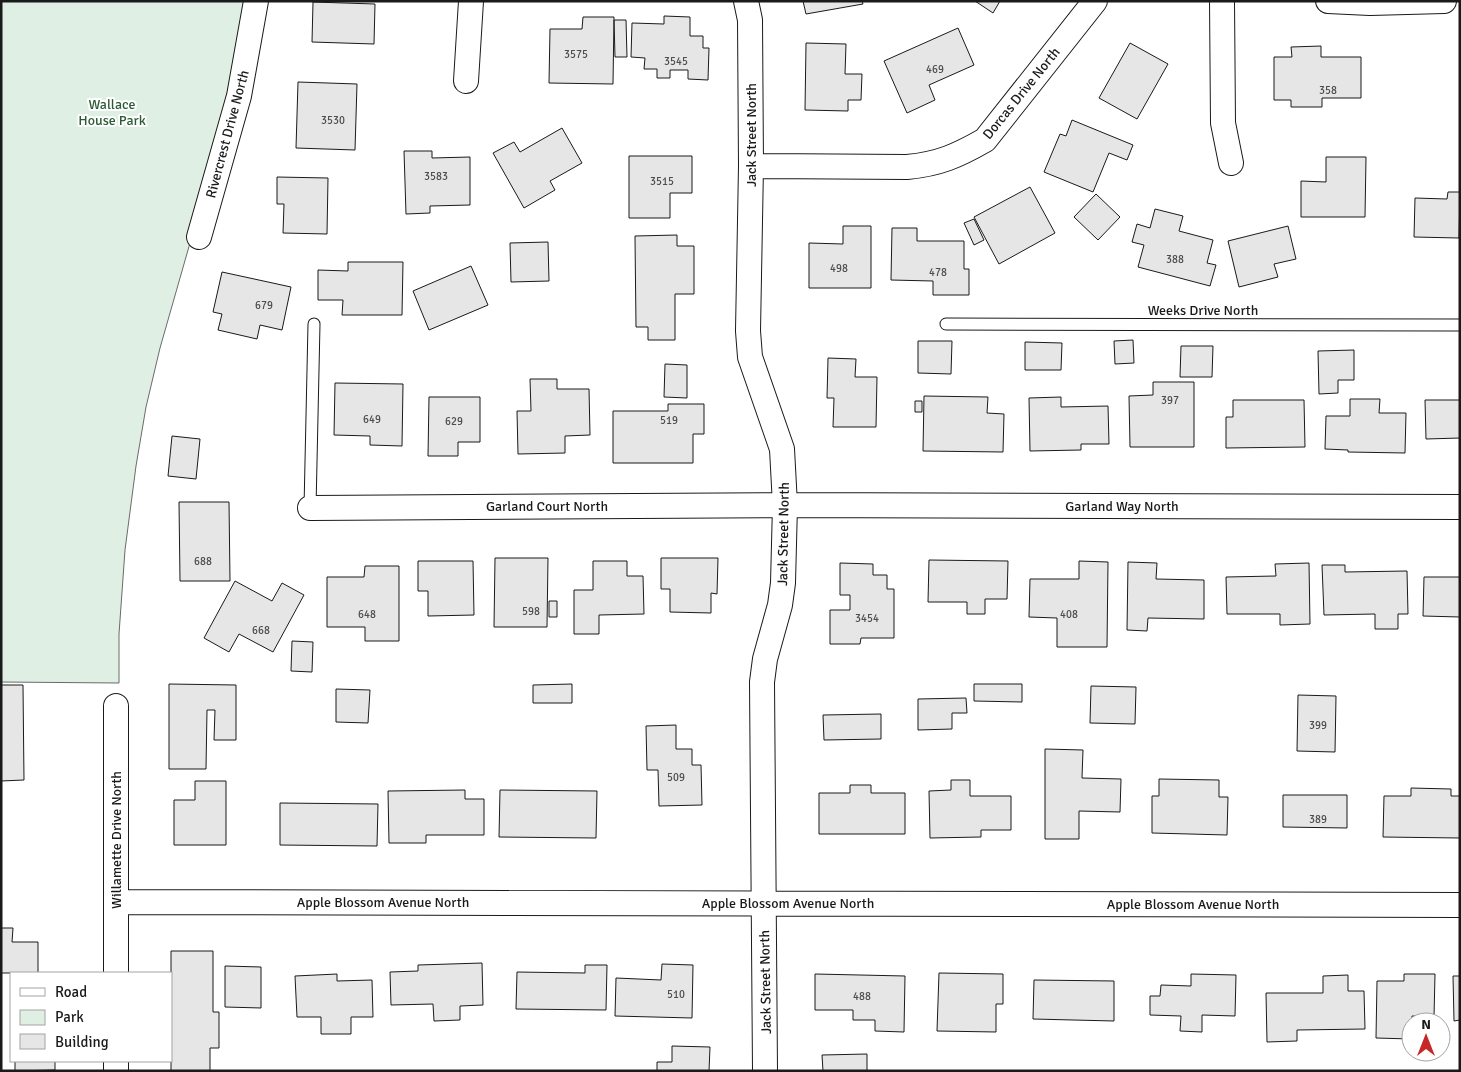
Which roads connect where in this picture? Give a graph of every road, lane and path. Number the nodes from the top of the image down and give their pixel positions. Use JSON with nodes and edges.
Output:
{"nodes":[{"id":1,"x":256,"y":1,"type":"edge"},
{"id":2,"x":472,"y":1,"type":"edge"},
{"id":3,"x":746,"y":1,"type":"edge"},
{"id":4,"x":1095,"y":1,"type":"edge"},
{"id":5,"x":1222,"y":1,"type":"edge"},
{"id":6,"x":1328,"y":1,"type":"edge"},
{"id":7,"x":1444,"y":1,"type":"edge"},
{"id":8,"x":466,"y":81,"type":"dead end"},
{"id":9,"x":1231,"y":163,"type":"dead end"},
{"id":10,"x":751,"y":166,"type":"junction"},
{"id":11,"x":199,"y":237,"type":"dead end"},
{"id":12,"x":314,"y":324,"type":"dead end"},
{"id":13,"x":946,"y":324,"type":"dead end"},
{"id":14,"x":1460,"y":325,"type":"edge"},
{"id":15,"x":785,"y":504,"type":"junction"},
{"id":16,"x":1460,"y":507,"type":"edge"},
{"id":17,"x":310,"y":508,"type":"joint"},
{"id":18,"x":116,"y":706,"type":"dead end"},
{"id":19,"x":116,"y":902,"type":"junction"},
{"id":20,"x":764,"y":903,"type":"junction"},
{"id":21,"x":1460,"y":904,"type":"edge"},
{"id":22,"x":116,"y":972,"type":"edge"},
{"id":23,"x":765,"y":1071,"type":"edge"}],
"edges":[{"from":1,"to":11,"type":"street","name":"Rivercrest Drive North"},
{"from":2,"to":8,"type":"street"},
{"from":3,"to":10,"type":"street","name":"Jack Street North"},
{"from":4,"to":10,"type":"street","name":"Dorcas Drive North"},
{"from":5,"to":9,"type":"street"},
{"from":6,"to":7,"type":"street"},
{"from":10,"to":15,"type":"street","name":"Jack Street North"},
{"from":12,"to":17,"type":"lane"},
{"from":13,"to":14,"type":"lane","name":"Weeks Drive North"},
{"from":15,"to":16,"type":"street","name":"Garland Way North"},
{"from":15,"to":17,"type":"street","name":"Garland Court North"},
{"from":15,"to":20,"type":"street","name":"Jack Street North"},
{"from":18,"to":19,"type":"street","name":"Willamette Drive North"},
{"from":19,"to":20,"type":"street","name":"Apple Blossom Avenue North"},
{"from":19,"to":22,"type":"street","name":"Willamette Drive North"},
{"from":20,"to":21,"type":"street","name":"Apple Blossom Avenue North"},
{"from":20,"to":23,"type":"street","name":"Jack Street North"}]}
